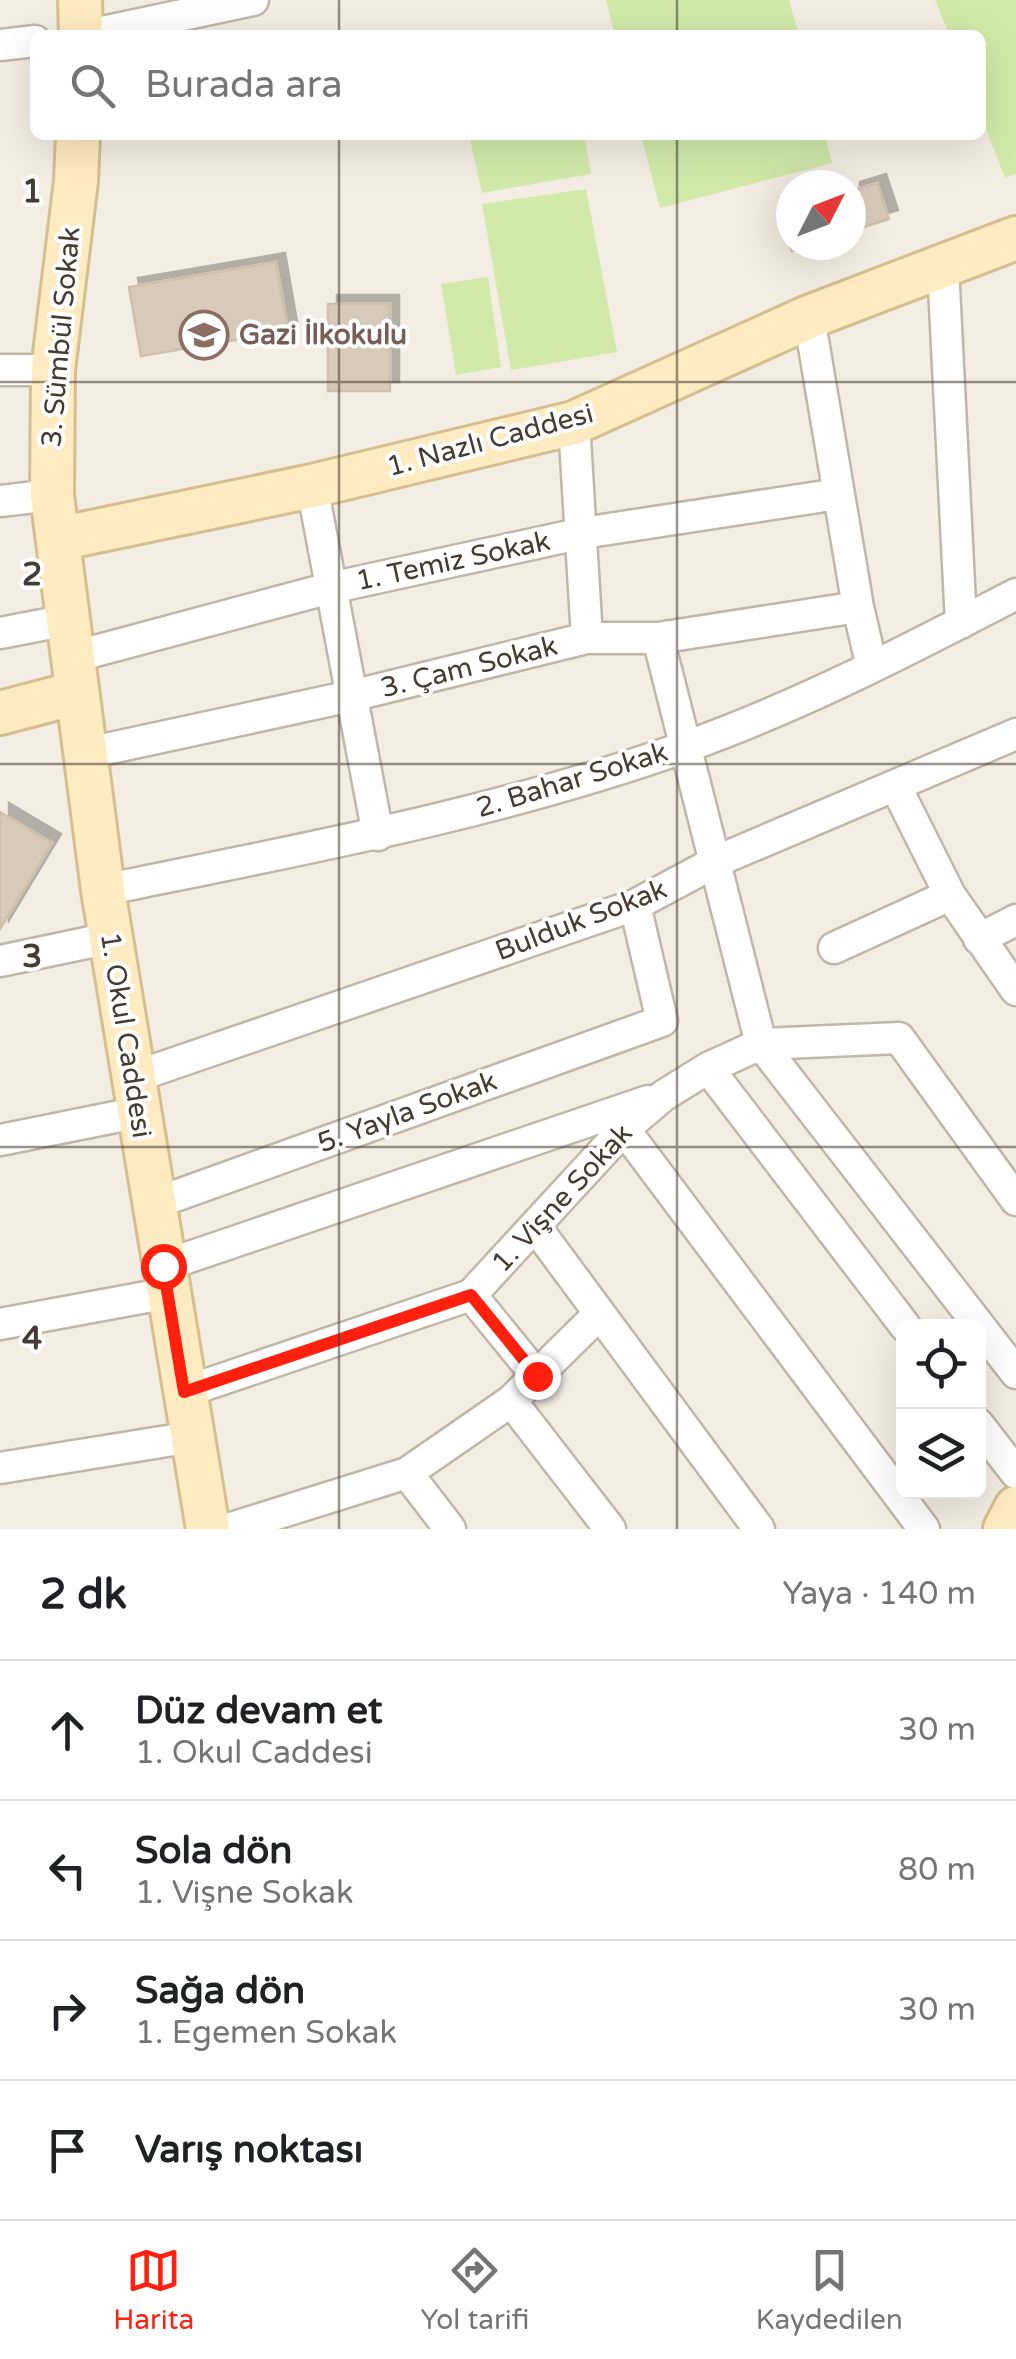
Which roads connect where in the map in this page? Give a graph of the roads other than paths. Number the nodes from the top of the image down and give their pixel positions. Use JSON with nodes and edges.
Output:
{"nodes":[{"id":1,"x":80,"y":0,"type":"edge"},
{"id":2,"x":253,"y":0,"type":"edge"},
{"id":3,"x":84,"y":30,"type":"edge"},
{"id":4,"x":109,"y":30,"type":"edge"},
{"id":5,"x":30,"y":41,"type":"edge"},
{"id":6,"x":0,"y":44,"type":"edge"},
{"id":7,"x":78,"y":140,"type":"edge"},
{"id":8,"x":1016,"y":238,"type":"edge"},
{"id":9,"x":942,"y":267,"type":"junction"},
{"id":10,"x":809,"y":318,"type":"junction"},
{"id":11,"x":0,"y":370,"type":"edge"},
{"id":12,"x":53,"y":370,"type":"junction"},
{"id":13,"x":574,"y":423,"type":"junction"},
{"id":14,"x":312,"y":486,"type":"junction"},
{"id":15,"x":838,"y":494,"type":"junction"},
{"id":16,"x":52,"y":495,"type":"junction"},
{"id":17,"x":0,"y":501,"type":"edge"},
{"id":18,"x":584,"y":533,"type":"junction"},
{"id":19,"x":58,"y":539,"type":"junction"},
{"id":20,"x":330,"y":588,"type":"junction"},
{"id":21,"x":1016,"y":594,"type":"edge"},
{"id":22,"x":858,"y":608,"type":"junction"},
{"id":23,"x":961,"y":623,"type":"junction"},
{"id":24,"x":0,"y":633,"type":"edge"},
{"id":25,"x":587,"y":638,"type":"junction"},
{"id":26,"x":658,"y":638,"type":"junction"},
{"id":27,"x":72,"y":657,"type":"junction"},
{"id":28,"x":872,"y":668,"type":"junction"},
{"id":29,"x":351,"y":696,"type":"junction"},
{"id":30,"x":0,"y":713,"type":"edge"},
{"id":31,"x":1016,"y":734,"type":"edge"},
{"id":32,"x":686,"y":746,"type":"junction"},
{"id":33,"x":84,"y":754,"type":"junction"},
{"id":34,"x":896,"y":787,"type":"junction"},
{"id":35,"x":378,"y":835,"type":"junction"},
{"id":36,"x":716,"y":861,"type":"junction"},
{"id":37,"x":103,"y":890,"type":"junction"},
{"id":38,"x":950,"y":894,"type":"junction"},
{"id":39,"x":635,"y":906,"type":"junction"},
{"id":40,"x":1016,"y":920,"type":"edge"},
{"id":41,"x":110,"y":938,"type":"junction"},
{"id":42,"x":978,"y":938,"type":"junction"},
{"id":43,"x":834,"y":948,"type":"dead end"},
{"id":44,"x":0,"y":961,"type":"edge"},
{"id":45,"x":1016,"y":990,"type":"edge"},
{"id":46,"x":762,"y":1044,"type":"junction"},
{"id":47,"x":708,"y":1068,"type":"junction"},
{"id":48,"x":137,"y":1095,"type":"junction"},
{"id":49,"x":663,"y":1096,"type":"junction"},
{"id":50,"x":624,"y":1129,"type":"junction"},
{"id":51,"x":0,"y":1140,"type":"edge"},
{"id":52,"x":1016,"y":1200,"type":"edge"},
{"id":53,"x":153,"y":1204,"type":"junction"},
{"id":54,"x":535,"y":1226,"type":"junction"},
{"id":55,"x":165,"y":1280,"type":"junction"},
{"id":56,"x":471,"y":1295,"type":"junction"},
{"id":57,"x":599,"y":1314,"type":"junction"},
{"id":58,"x":900,"y":1319,"type":"edge"},
{"id":59,"x":0,"y":1324,"type":"edge"},
{"id":60,"x":1016,"y":1373,"type":"edge"},
{"id":61,"x":537,"y":1376,"type":"junction"},
{"id":62,"x":184,"y":1392,"type":"junction"},
{"id":63,"x":511,"y":1401,"type":"junction"},
{"id":64,"x":192,"y":1437,"type":"junction"},
{"id":65,"x":986,"y":1443,"type":"edge"},
{"id":66,"x":0,"y":1468,"type":"edge"},
{"id":67,"x":407,"y":1473,"type":"junction"},
{"id":68,"x":1013,"y":1508,"type":"edge"},
{"id":69,"x":307,"y":1519,"type":"edge"},
{"id":70,"x":208,"y":1529,"type":"edge"},
{"id":71,"x":228,"y":1529,"type":"edge"},
{"id":72,"x":450,"y":1529,"type":"edge"},
{"id":73,"x":610,"y":1529,"type":"edge"},
{"id":74,"x":759,"y":1529,"type":"edge"},
{"id":75,"x":924,"y":1529,"type":"edge"}],
"edges":[{"from":1,"to":3,"type":"street"},
{"from":2,"to":4,"type":"street"},
{"from":5,"to":6,"type":"street"},
{"from":7,"to":12,"type":"street","name":"3. Sümbül Sokak"},
{"from":8,"to":9,"type":"street","name":"1. Nazlı Caddesi"},
{"from":9,"to":10,"type":"street","name":"1. Nazlı Caddesi"},
{"from":9,"to":23,"type":"street"},
{"from":10,"to":13,"type":"street","name":"1. Nazlı Caddesi"},
{"from":10,"to":15,"type":"street"},
{"from":11,"to":12,"type":"street"},
{"from":12,"to":16,"type":"street","name":"3. Sümbül Sokak"},
{"from":13,"to":14,"type":"street","name":"1. Nazlı Caddesi"},
{"from":13,"to":18,"type":"street"},
{"from":14,"to":19,"type":"street","name":"1. Nazlı Caddesi"},
{"from":14,"to":20,"type":"street"},
{"from":15,"to":18,"type":"street","name":"1. Temiz Sokak"},
{"from":15,"to":22,"type":"street"},
{"from":16,"to":17,"type":"street"},
{"from":16,"to":19,"type":"street","name":"3. Sümbül Sokak"},
{"from":18,"to":20,"type":"street","name":"1. Temiz Sokak"},
{"from":18,"to":25,"type":"street"},
{"from":19,"to":27,"type":"street","name":"1. Okul Caddesi"},
{"from":20,"to":27,"type":"street","name":"1. Temiz Sokak"},
{"from":20,"to":29,"type":"street"},
{"from":21,"to":23,"type":"street","name":"2. Bahar Sokak"},
{"from":22,"to":26,"type":"street","name":"3. Çam Sokak"},
{"from":22,"to":28,"type":"street"},
{"from":23,"to":28,"type":"street","name":"2. Bahar Sokak"},
{"from":24,"to":27,"type":"street","name":"1. Temiz Sokak"},
{"from":25,"to":26,"type":"street","name":"3. Çam Sokak"},
{"from":25,"to":29,"type":"street","name":"3. Çam Sokak"},
{"from":26,"to":32,"type":"street"},
{"from":27,"to":30,"type":"street"},
{"from":27,"to":33,"type":"street","name":"1. Okul Caddesi"},
{"from":28,"to":32,"type":"street","name":"2. Bahar Sokak"},
{"from":29,"to":33,"type":"street","name":"3. Çam Sokak"},
{"from":29,"to":35,"type":"street"},
{"from":31,"to":34,"type":"street","name":"Bulduk Sokak"},
{"from":32,"to":35,"type":"street","name":"2. Bahar Sokak"},
{"from":32,"to":36,"type":"street"},
{"from":33,"to":37,"type":"street","name":"1. Okul Caddesi"},
{"from":34,"to":36,"type":"street","name":"Bulduk Sokak"},
{"from":34,"to":38,"type":"street"},
{"from":35,"to":37,"type":"street","name":"2. Bahar Sokak"},
{"from":36,"to":39,"type":"street","name":"Bulduk Sokak"},
{"from":36,"to":46,"type":"street"},
{"from":37,"to":41,"type":"street","name":"1. Okul Caddesi"},
{"from":38,"to":42,"type":"street"},
{"from":38,"to":43,"type":"street"},
{"from":39,"to":48,"type":"street","name":"Bulduk Sokak"},
{"from":39,"to":53,"type":"street","name":"5. Yayla Sokak"},
{"from":40,"to":42,"type":"street"},
{"from":41,"to":44,"type":"street"},
{"from":41,"to":48,"type":"street","name":"1. Okul Caddesi"},
{"from":42,"to":45,"type":"street"},
{"from":46,"to":47,"type":"street","name":"1. Vişne Sokak"},
{"from":46,"to":52,"type":"street"},
{"from":46,"to":60,"type":"street"},
{"from":47,"to":49,"type":"street","name":"1. Vişne Sokak"},
{"from":47,"to":58,"type":"street"},
{"from":48,"to":51,"type":"street","name":"Bulduk Sokak"},
{"from":48,"to":53,"type":"street","name":"1. Okul Caddesi"},
{"from":49,"to":50,"type":"street","name":"1. Vişne Sokak"},
{"from":49,"to":55,"type":"street"},
{"from":50,"to":54,"type":"street","name":"1. Vişne Sokak"},
{"from":50,"to":75,"type":"street"},
{"from":53,"to":55,"type":"street","name":"1. Okul Caddesi"},
{"from":54,"to":56,"type":"street","name":"1. Vişne Sokak"},
{"from":54,"to":57,"type":"street"},
{"from":55,"to":59,"type":"street"},
{"from":55,"to":62,"type":"street","name":"1. Okul Caddesi"},
{"from":56,"to":61,"type":"street"},
{"from":56,"to":62,"type":"street","name":"1. Vişne Sokak"},
{"from":57,"to":61,"type":"street"},
{"from":57,"to":74,"type":"street"},
{"from":61,"to":63,"type":"street"},
{"from":62,"to":64,"type":"street","name":"1. Okul Caddesi"},
{"from":63,"to":67,"type":"street"},
{"from":63,"to":73,"type":"street"},
{"from":64,"to":66,"type":"street"},
{"from":64,"to":70,"type":"street","name":"1. Okul Caddesi"},
{"from":65,"to":68,"type":"street"},
{"from":67,"to":69,"type":"street"},
{"from":67,"to":72,"type":"street"},
{"from":69,"to":71,"type":"street"}]}
